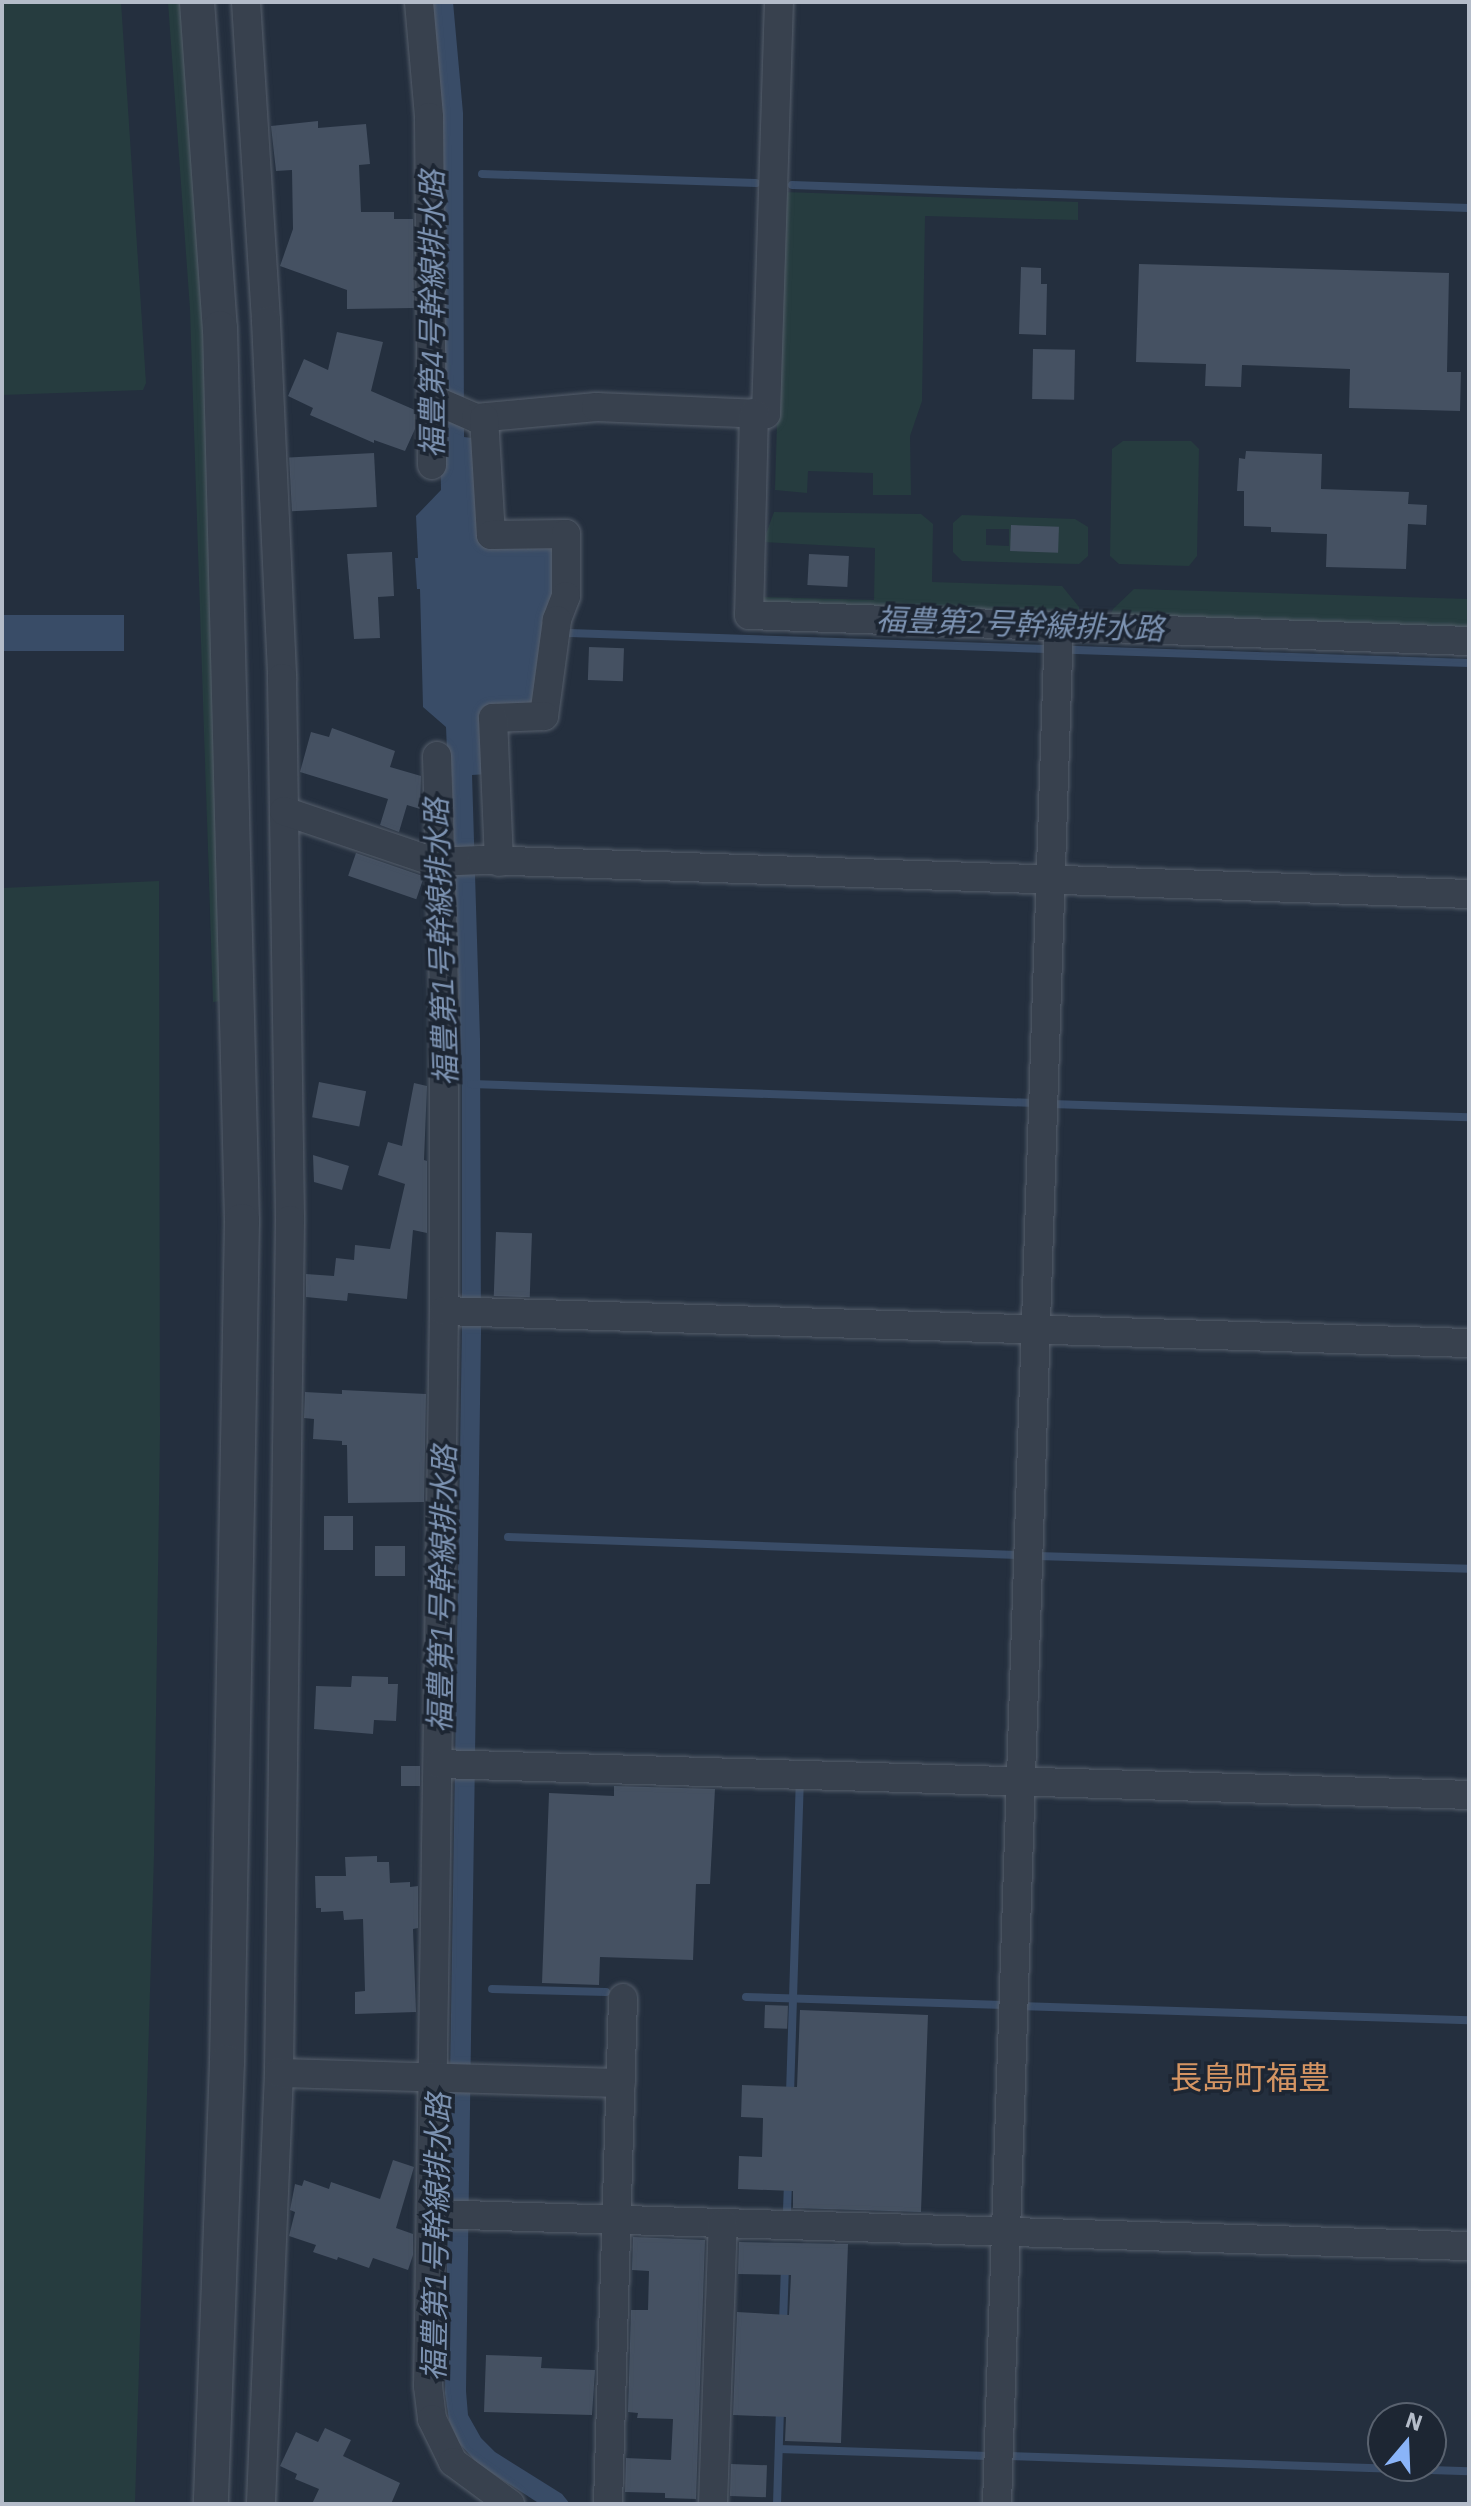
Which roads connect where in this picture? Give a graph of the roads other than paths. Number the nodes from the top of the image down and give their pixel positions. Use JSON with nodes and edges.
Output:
{"nodes":[{"id":1,"x":197,"y":2,"type":"edge"},
{"id":2,"x":246,"y":2,"type":"edge"},
{"id":3,"x":419,"y":2,"type":"edge"},
{"id":4,"x":779,"y":2,"type":"edge"},
{"id":5,"x":433,"y":399,"type":"junction"},
{"id":6,"x":754,"y":413,"type":"junction"},
{"id":7,"x":480,"y":418,"type":"junction"},
{"id":8,"x":432,"y":465,"type":"dead end"},
{"id":9,"x":1058,"y":639,"type":"junction"},
{"id":10,"x":1469,"y":641,"type":"edge"},
{"id":11,"x":437,"y":756,"type":"dead end"},
{"id":12,"x":284,"y":811,"type":"junction"},
{"id":13,"x":444,"y":861,"type":"junction"},
{"id":14,"x":490,"y":861,"type":"junction"},
{"id":15,"x":1051,"y":879,"type":"junction"},
{"id":16,"x":1469,"y":894,"type":"edge"},
{"id":17,"x":447,"y":1311,"type":"junction"},
{"id":18,"x":1036,"y":1330,"type":"junction"},
{"id":19,"x":1469,"y":1343,"type":"edge"},
{"id":20,"x":443,"y":1764,"type":"junction"},
{"id":21,"x":1021,"y":1781,"type":"junction"},
{"id":22,"x":1469,"y":1795,"type":"edge"},
{"id":23,"x":623,"y":1998,"type":"dead end"},
{"id":24,"x":279,"y":2073,"type":"junction"},
{"id":25,"x":437,"y":2078,"type":"junction"},
{"id":26,"x":621,"y":2083,"type":"junction"},
{"id":27,"x":436,"y":2214,"type":"junction"},
{"id":28,"x":617,"y":2220,"type":"junction"},
{"id":29,"x":723,"y":2223,"type":"junction"},
{"id":30,"x":1006,"y":2232,"type":"junction"},
{"id":31,"x":1469,"y":2246,"type":"edge"},
{"id":32,"x":211,"y":2504,"type":"edge"},
{"id":33,"x":261,"y":2504,"type":"edge"},
{"id":34,"x":510,"y":2504,"type":"edge"},
{"id":35,"x":608,"y":2504,"type":"edge"},
{"id":36,"x":713,"y":2504,"type":"edge"},
{"id":37,"x":997,"y":2504,"type":"edge"}],
"edges":[{"from":1,"to":32,"type":"street"},
{"from":2,"to":12,"type":"street"},
{"from":3,"to":5,"type":"street"},
{"from":4,"to":6,"type":"street"},
{"from":5,"to":7,"type":"street"},
{"from":5,"to":8,"type":"street"},
{"from":6,"to":7,"type":"street"},
{"from":6,"to":9,"type":"street"},
{"from":7,"to":14,"type":"street"},
{"from":9,"to":10,"type":"street"},
{"from":9,"to":15,"type":"street"},
{"from":11,"to":13,"type":"street"},
{"from":12,"to":13,"type":"street"},
{"from":12,"to":24,"type":"street"},
{"from":13,"to":14,"type":"street"},
{"from":13,"to":17,"type":"street"},
{"from":14,"to":15,"type":"street"},
{"from":15,"to":16,"type":"street"},
{"from":15,"to":18,"type":"street"},
{"from":17,"to":18,"type":"street"},
{"from":17,"to":20,"type":"street"},
{"from":18,"to":19,"type":"street"},
{"from":18,"to":21,"type":"street"},
{"from":20,"to":21,"type":"street"},
{"from":20,"to":25,"type":"street"},
{"from":21,"to":22,"type":"street"},
{"from":21,"to":30,"type":"street"},
{"from":23,"to":26,"type":"street"},
{"from":24,"to":25,"type":"street"},
{"from":24,"to":33,"type":"street"},
{"from":25,"to":26,"type":"street"},
{"from":25,"to":27,"type":"street"},
{"from":26,"to":28,"type":"street"},
{"from":27,"to":28,"type":"street"},
{"from":27,"to":34,"type":"street"},
{"from":28,"to":29,"type":"street"},
{"from":28,"to":35,"type":"street"},
{"from":29,"to":30,"type":"street"},
{"from":29,"to":36,"type":"street"},
{"from":30,"to":31,"type":"street"},
{"from":30,"to":37,"type":"street"}]}
